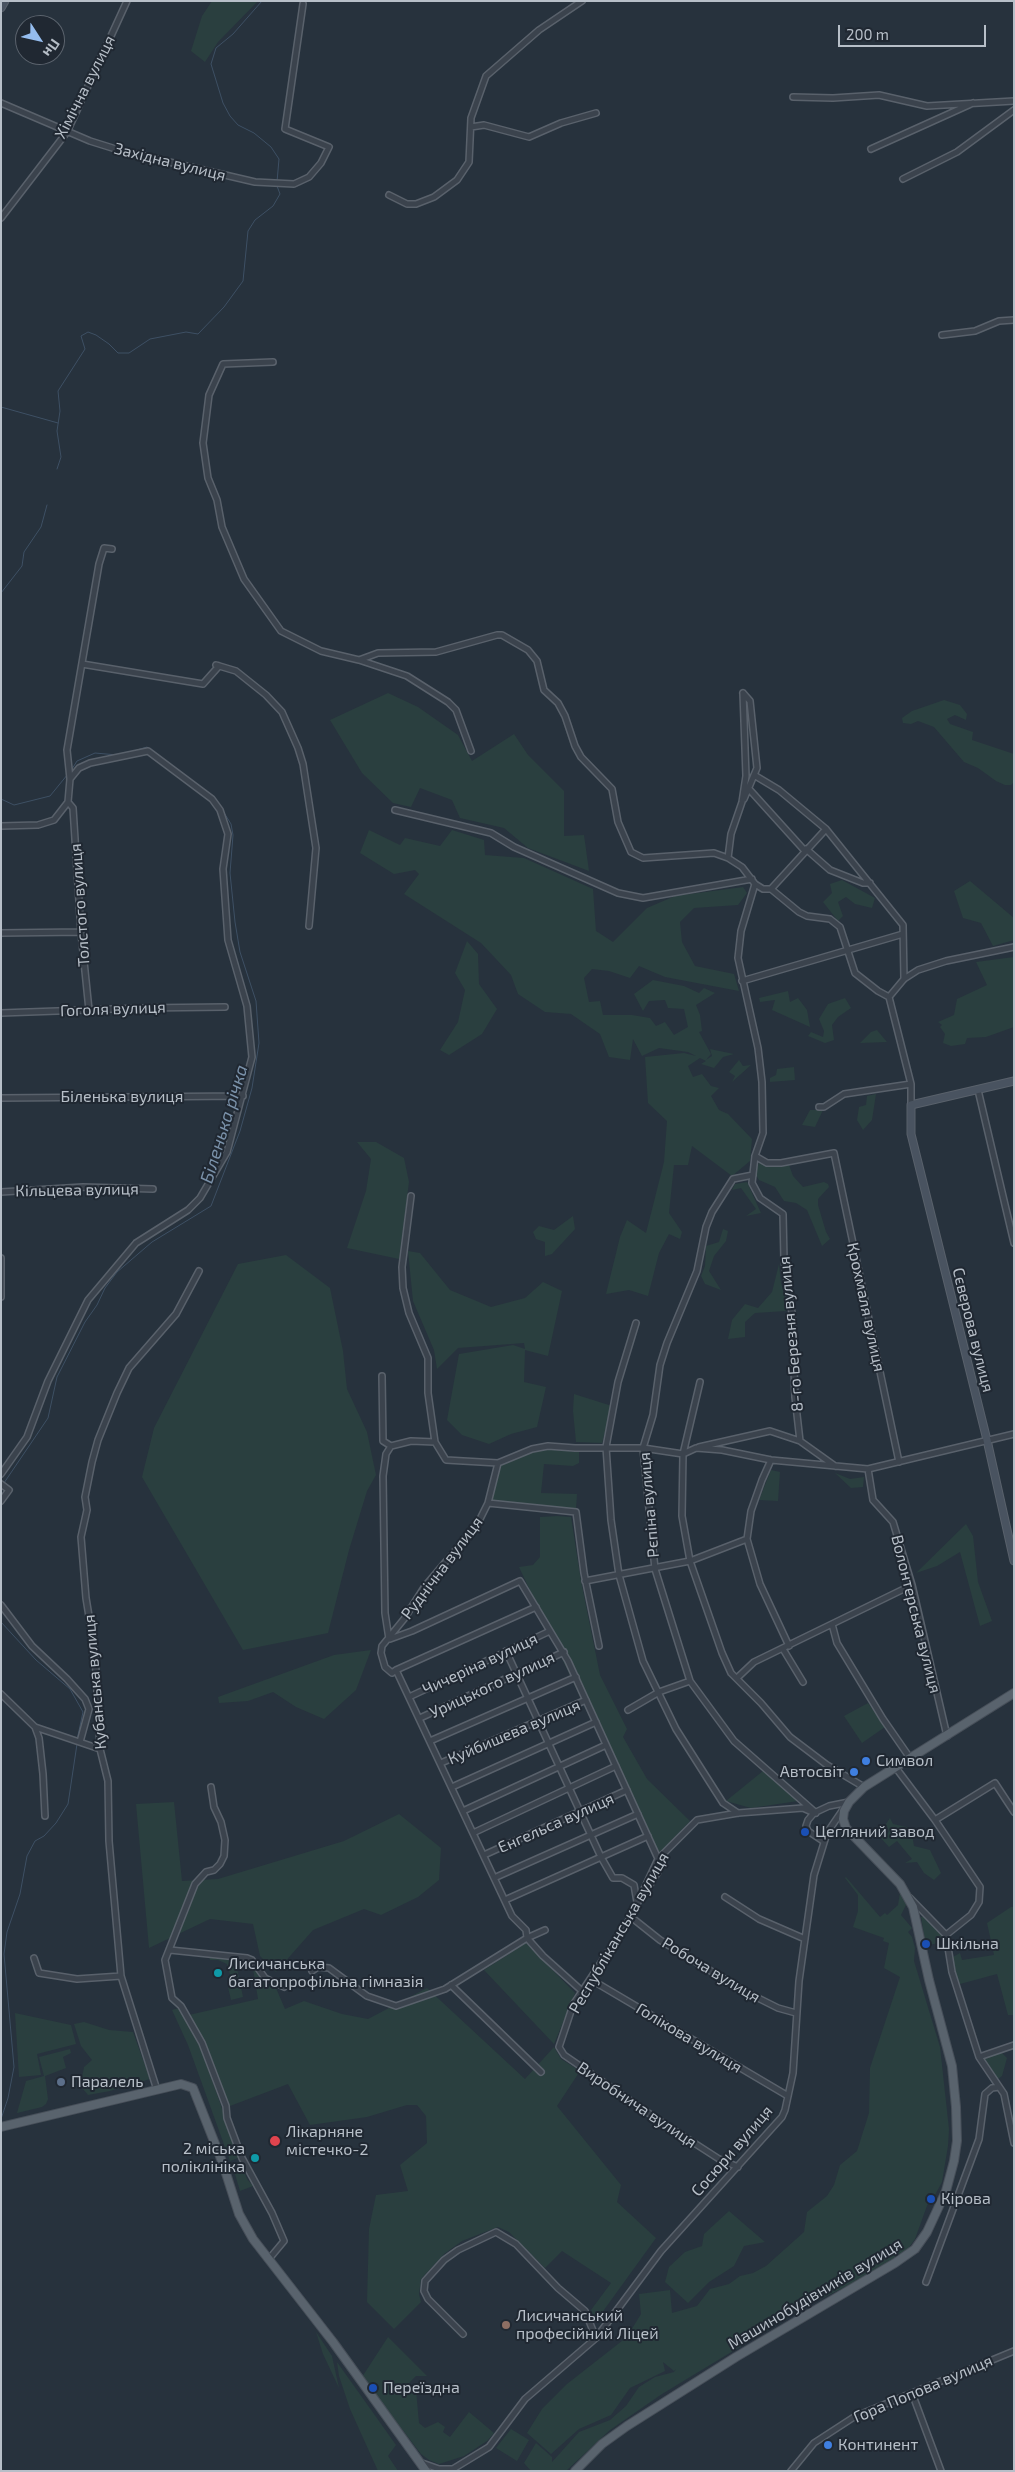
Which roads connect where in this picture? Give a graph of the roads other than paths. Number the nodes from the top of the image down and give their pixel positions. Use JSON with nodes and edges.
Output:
{"nodes":[{"id":1,"x":5,"y":1,"type":"edge"},
{"id":2,"x":127,"y":1,"type":"edge"},
{"id":3,"x":582,"y":1,"type":"edge"},
{"id":4,"x":302,"y":4,"type":"dead end"},
{"id":5,"x":1,"y":8,"type":"edge"},
{"id":6,"x":793,"y":97,"type":"dead end"},
{"id":7,"x":1014,"y":101,"type":"edge"},
{"id":8,"x":975,"y":102,"type":"junction"},
{"id":9,"x":1,"y":103,"type":"edge"},
{"id":10,"x":1014,"y":110,"type":"edge"},
{"id":11,"x":596,"y":112,"type":"dead end"},
{"id":12,"x":470,"y":127,"type":"junction"},
{"id":13,"x":67,"y":132,"type":"junction"},
{"id":14,"x":871,"y":149,"type":"dead end"},
{"id":15,"x":903,"y":179,"type":"dead end"},
{"id":16,"x":389,"y":195,"type":"dead end"},
{"id":17,"x":1,"y":218,"type":"edge"},
{"id":18,"x":1014,"y":320,"type":"edge"},
{"id":19,"x":942,"y":335,"type":"dead end"},
{"id":20,"x":273,"y":362,"type":"dead end"},
{"id":21,"x":112,"y":549,"type":"dead end"},
{"id":22,"x":359,"y":660,"type":"junction"},
{"id":23,"x":82,"y":664,"type":"junction"},
{"id":24,"x":471,"y":751,"type":"dead end"},
{"id":25,"x":754,"y":775,"type":"junction"},
{"id":26,"x":70,"y":777,"type":"junction"},
{"id":27,"x":749,"y":789,"type":"junction"},
{"id":28,"x":68,"y":802,"type":"junction"},
{"id":29,"x":742,"y":802,"type":"junction"},
{"id":30,"x":395,"y":810,"type":"dead end"},
{"id":31,"x":1,"y":826,"type":"edge"},
{"id":32,"x":826,"y":829,"type":"junction"},
{"id":33,"x":805,"y":850,"type":"junction"},
{"id":34,"x":728,"y":858,"type":"junction"},
{"id":35,"x":754,"y":881,"type":"junction"},
{"id":36,"x":870,"y":883,"type":"junction"},
{"id":37,"x":771,"y":889,"type":"junction"},
{"id":38,"x":309,"y":926,"type":"dead end"},
{"id":39,"x":81,"y":932,"type":"junction"},
{"id":40,"x":1,"y":933,"type":"edge"},
{"id":41,"x":903,"y":934,"type":"junction"},
{"id":42,"x":1014,"y":947,"type":"edge"},
{"id":43,"x":847,"y":951,"type":"junction"},
{"id":44,"x":904,"y":980,"type":"junction"},
{"id":45,"x":742,"y":981,"type":"junction"},
{"id":46,"x":889,"y":997,"type":"junction"},
{"id":47,"x":225,"y":1007,"type":"dead end"},
{"id":48,"x":89,"y":1010,"type":"junction"},
{"id":49,"x":1,"y":1013,"type":"edge"},
{"id":50,"x":1014,"y":1081,"type":"edge"},
{"id":51,"x":911,"y":1084,"type":"junction"},
{"id":52,"x":978,"y":1090,"type":"junction"},
{"id":53,"x":243,"y":1096,"type":"junction"},
{"id":54,"x":1,"y":1098,"type":"edge"},
{"id":55,"x":911,"y":1105,"type":"junction"},
{"id":56,"x":819,"y":1107,"type":"dead end"},
{"id":57,"x":755,"y":1156,"type":"junction"},
{"id":58,"x":753,"y":1175,"type":"junction"},
{"id":59,"x":152,"y":1189,"type":"dead end"},
{"id":60,"x":1,"y":1192,"type":"edge"},
{"id":61,"x":411,"y":1196,"type":"dead end"},
{"id":62,"x":1014,"y":1243,"type":"edge"},
{"id":63,"x":1,"y":1258,"type":"edge"},
{"id":64,"x":199,"y":1271,"type":"dead end"},
{"id":65,"x":1,"y":1297,"type":"edge"},
{"id":66,"x":636,"y":1323,"type":"dead end"},
{"id":67,"x":382,"y":1376,"type":"dead end"},
{"id":68,"x":700,"y":1382,"type":"dead end"},
{"id":69,"x":1014,"y":1434,"type":"edge"},
{"id":70,"x":987,"y":1440,"type":"junction"},
{"id":71,"x":800,"y":1441,"type":"junction"},
{"id":72,"x":435,"y":1442,"type":"junction"},
{"id":73,"x":390,"y":1446,"type":"junction"},
{"id":74,"x":606,"y":1447,"type":"junction"},
{"id":75,"x":643,"y":1448,"type":"junction"},
{"id":76,"x":696,"y":1448,"type":"junction"},
{"id":77,"x":683,"y":1454,"type":"junction"},
{"id":78,"x":771,"y":1460,"type":"junction"},
{"id":79,"x":899,"y":1462,"type":"junction"},
{"id":80,"x":498,"y":1463,"type":"junction"},
{"id":81,"x":834,"y":1466,"type":"junction"},
{"id":82,"x":868,"y":1469,"type":"junction"},
{"id":83,"x":1,"y":1474,"type":"edge"},
{"id":84,"x":1,"y":1484,"type":"edge"},
{"id":85,"x":1,"y":1501,"type":"edge"},
{"id":86,"x":488,"y":1503,"type":"junction"},
{"id":87,"x":747,"y":1539,"type":"junction"},
{"id":88,"x":690,"y":1561,"type":"junction"},
{"id":89,"x":1014,"y":1561,"type":"edge"},
{"id":90,"x":655,"y":1569,"type":"junction"},
{"id":91,"x":619,"y":1574,"type":"junction"},
{"id":92,"x":585,"y":1581,"type":"junction"},
{"id":93,"x":912,"y":1585,"type":"junction"},
{"id":94,"x":1,"y":1605,"type":"edge"},
{"id":95,"x":536,"y":1607,"type":"junction"},
{"id":96,"x":832,"y":1624,"type":"junction"},
{"id":97,"x":550,"y":1631,"type":"junction"},
{"id":98,"x":390,"y":1639,"type":"junction"},
{"id":99,"x":599,"y":1646,"type":"dead end"},
{"id":100,"x":789,"y":1646,"type":"junction"},
{"id":101,"x":783,"y":1649,"type":"junction"},
{"id":102,"x":506,"y":1651,"type":"junction"},
{"id":103,"x":564,"y":1652,"type":"junction"},
{"id":104,"x":396,"y":1670,"type":"junction"},
{"id":105,"x":516,"y":1675,"type":"junction"},
{"id":106,"x":576,"y":1677,"type":"junction"},
{"id":107,"x":737,"y":1678,"type":"junction"},
{"id":108,"x":690,"y":1681,"type":"junction"},
{"id":109,"x":803,"y":1682,"type":"dead end"},
{"id":110,"x":659,"y":1692,"type":"junction"},
{"id":111,"x":1014,"y":1693,"type":"edge"},
{"id":112,"x":1,"y":1694,"type":"edge"},
{"id":113,"x":409,"y":1697,"type":"junction"},
{"id":114,"x":527,"y":1698,"type":"junction"},
{"id":115,"x":586,"y":1700,"type":"junction"},
{"id":116,"x":628,"y":1710,"type":"dead end"},
{"id":117,"x":420,"y":1718,"type":"junction"},
{"id":118,"x":538,"y":1720,"type":"junction"},
{"id":119,"x":596,"y":1722,"type":"junction"},
{"id":120,"x":35,"y":1727,"type":"junction"},
{"id":121,"x":947,"y":1736,"type":"junction"},
{"id":122,"x":430,"y":1740,"type":"junction"},
{"id":123,"x":80,"y":1742,"type":"junction"},
{"id":124,"x":548,"y":1743,"type":"junction"},
{"id":125,"x":606,"y":1744,"type":"junction"},
{"id":126,"x":100,"y":1749,"type":"junction"},
{"id":127,"x":910,"y":1758,"type":"junction"},
{"id":128,"x":441,"y":1763,"type":"junction"},
{"id":129,"x":558,"y":1766,"type":"junction"},
{"id":130,"x":616,"y":1766,"type":"junction"},
{"id":131,"x":896,"y":1768,"type":"junction"},
{"id":132,"x":211,"y":1787,"type":"dead end"},
{"id":133,"x":452,"y":1787,"type":"junction"},
{"id":134,"x":864,"y":1787,"type":"junction"},
{"id":135,"x":569,"y":1789,"type":"junction"},
{"id":136,"x":627,"y":1790,"type":"junction"},
{"id":137,"x":849,"y":1802,"type":"junction"},
{"id":138,"x":463,"y":1811,"type":"junction"},
{"id":139,"x":580,"y":1812,"type":"junction"},
{"id":140,"x":1014,"y":1812,"type":"edge"},
{"id":141,"x":738,"y":1813,"type":"junction"},
{"id":142,"x":815,"y":1813,"type":"junction"},
{"id":143,"x":638,"y":1814,"type":"junction"},
{"id":144,"x":45,"y":1816,"type":"dead end"},
{"id":145,"x":934,"y":1820,"type":"junction"},
{"id":146,"x":473,"y":1833,"type":"junction"},
{"id":147,"x":590,"y":1836,"type":"junction"},
{"id":148,"x":648,"y":1836,"type":"junction"},
{"id":149,"x":824,"y":1841,"type":"junction"},
{"id":150,"x":484,"y":1855,"type":"junction"},
{"id":151,"x":601,"y":1857,"type":"junction"},
{"id":152,"x":658,"y":1859,"type":"junction"},
{"id":153,"x":494,"y":1878,"type":"junction"},
{"id":154,"x":908,"y":1896,"type":"junction"},
{"id":155,"x":725,"y":1897,"type":"dead end"},
{"id":156,"x":505,"y":1900,"type":"junction"},
{"id":157,"x":638,"y":1903,"type":"junction"},
{"id":158,"x":631,"y":1917,"type":"junction"},
{"id":159,"x":545,"y":1930,"type":"dead end"},
{"id":160,"x":946,"y":1935,"type":"junction"},
{"id":161,"x":527,"y":1938,"type":"junction"},
{"id":162,"x":805,"y":1939,"type":"junction"},
{"id":163,"x":170,"y":1950,"type":"junction"},
{"id":164,"x":34,"y":1958,"type":"dead end"},
{"id":165,"x":312,"y":1971,"type":"dead end"},
{"id":166,"x":121,"y":1976,"type":"junction"},
{"id":167,"x":590,"y":1979,"type":"junction"},
{"id":168,"x":451,"y":1985,"type":"junction"},
{"id":169,"x":284,"y":1987,"type":"dead end"},
{"id":170,"x":582,"y":1991,"type":"junction"},
{"id":171,"x":796,"y":2013,"type":"junction"},
{"id":172,"x":1014,"y":2045,"type":"edge"},
{"id":173,"x":564,"y":2056,"type":"joint"},
{"id":174,"x":979,"y":2056,"type":"junction"},
{"id":175,"x":541,"y":2072,"type":"dead end"},
{"id":176,"x":999,"y":2087,"type":"junction"},
{"id":177,"x":156,"y":2090,"type":"junction"},
{"id":178,"x":788,"y":2096,"type":"junction"},
{"id":179,"x":1,"y":2127,"type":"edge"},
{"id":180,"x":1014,"y":2143,"type":"edge"},
{"id":181,"x":738,"y":2167,"type":"junction"},
{"id":182,"x":269,"y":2259,"type":"junction"},
{"id":183,"x":926,"y":2282,"type":"dead end"},
{"id":184,"x":462,"y":2334,"type":"dead end"},
{"id":185,"x":596,"y":2338,"type":"junction"},
{"id":186,"x":1014,"y":2351,"type":"edge"},
{"id":187,"x":912,"y":2393,"type":"junction"},
{"id":188,"x":420,"y":2462,"type":"junction"},
{"id":189,"x":452,"y":2470,"type":"edge"},
{"id":190,"x":426,"y":2471,"type":"edge"},
{"id":191,"x":575,"y":2471,"type":"edge"},
{"id":192,"x":791,"y":2471,"type":"edge"},
{"id":193,"x":941,"y":2471,"type":"edge"}],
"edges":[{"from":1,"to":5,"type":"main road"},
{"from":2,"to":13,"type":"street","name":"Хімічна вулиця"},
{"from":3,"to":12,"type":"street"},
{"from":4,"to":13,"type":"street","name":"Західна вулиця"},
{"from":6,"to":8,"type":"street"},
{"from":7,"to":8,"type":"street"},
{"from":8,"to":14,"type":"street"},
{"from":9,"to":13,"type":"street","name":"Західна вулиця"},
{"from":10,"to":15,"type":"street"},
{"from":11,"to":12,"type":"street"},
{"from":12,"to":16,"type":"street"},
{"from":13,"to":17,"type":"street","name":"Хімічна вулиця"},
{"from":18,"to":19,"type":"street"},
{"from":20,"to":22,"type":"street"},
{"from":21,"to":23,"type":"street","name":"Толстого вулиця"},
{"from":22,"to":24,"type":"street"},
{"from":22,"to":34,"type":"street"},
{"from":23,"to":26,"type":"street","name":"Толстого вулиця"},
{"from":23,"to":38,"type":"street"},
{"from":25,"to":27,"type":"street"},
{"from":25,"to":29,"type":"street"},
{"from":25,"to":32,"type":"street"},
{"from":26,"to":28,"type":"street","name":"Толстого вулиця"},
{"from":26,"to":53,"type":"street"},
{"from":27,"to":29,"type":"street"},
{"from":27,"to":33,"type":"street"},
{"from":28,"to":31,"type":"street"},
{"from":28,"to":39,"type":"street","name":"Толстого вулиця"},
{"from":29,"to":34,"type":"street"},
{"from":30,"to":35,"type":"street"},
{"from":32,"to":33,"type":"street"},
{"from":32,"to":36,"type":"street"},
{"from":33,"to":36,"type":"street"},
{"from":33,"to":37,"type":"street"},
{"from":34,"to":35,"type":"street"},
{"from":35,"to":37,"type":"street"},
{"from":35,"to":45,"type":"street"},
{"from":36,"to":41,"type":"street"},
{"from":37,"to":43,"type":"street"},
{"from":39,"to":40,"type":"street"},
{"from":39,"to":48,"type":"street","name":"Толстого вулиця"},
{"from":41,"to":43,"type":"street"},
{"from":41,"to":44,"type":"street"},
{"from":42,"to":44,"type":"street"},
{"from":43,"to":45,"type":"street"},
{"from":43,"to":46,"type":"street"},
{"from":44,"to":46,"type":"street"},
{"from":45,"to":57,"type":"street"},
{"from":46,"to":51,"type":"street"},
{"from":47,"to":48,"type":"street","name":"Гоголя вулиця"},
{"from":48,"to":49,"type":"street","name":"Гоголя вулиця"},
{"from":50,"to":52,"type":"main road"},
{"from":51,"to":55,"type":"street"},
{"from":51,"to":56,"type":"street"},
{"from":52,"to":55,"type":"main road"},
{"from":52,"to":62,"type":"street"},
{"from":53,"to":54,"type":"street","name":"Біленька вулиця"},
{"from":53,"to":83,"type":"street"},
{"from":55,"to":70,"type":"main road","name":"Сєверова вулиця"},
{"from":57,"to":58,"type":"street"},
{"from":57,"to":79,"type":"street","name":"Крохмаля вулиця"},
{"from":58,"to":71,"type":"street","name":"8-го Березня вулиця"},
{"from":58,"to":75,"type":"street","name":"Рєпіна вулиця"},
{"from":59,"to":60,"type":"street","name":"Кільцева вулиця"},
{"from":61,"to":72,"type":"street"},
{"from":63,"to":65,"type":"street"},
{"from":64,"to":126,"type":"street","name":"Кубанська вулиця"},
{"from":66,"to":74,"type":"street"},
{"from":67,"to":73,"type":"street"},
{"from":68,"to":77,"type":"street"},
{"from":69,"to":70,"type":"street"},
{"from":70,"to":79,"type":"street"},
{"from":70,"to":89,"type":"main road","name":"Сєверова вулиця"},
{"from":71,"to":76,"type":"street"},
{"from":71,"to":81,"type":"street"},
{"from":72,"to":73,"type":"street"},
{"from":72,"to":80,"type":"street"},
{"from":73,"to":98,"type":"street","name":"Руднічна вулиця"},
{"from":74,"to":75,"type":"street"},
{"from":74,"to":80,"type":"street"},
{"from":74,"to":91,"type":"street"},
{"from":75,"to":77,"type":"street"},
{"from":75,"to":90,"type":"street","name":"Рєпіна вулиця"},
{"from":76,"to":77,"type":"street"},
{"from":76,"to":78,"type":"street"},
{"from":77,"to":88,"type":"street"},
{"from":78,"to":81,"type":"street"},
{"from":78,"to":87,"type":"street"},
{"from":79,"to":82,"type":"street"},
{"from":80,"to":86,"type":"street","name":"Руднічна вулиця"},
{"from":81,"to":82,"type":"street"},
{"from":82,"to":93,"type":"street","name":"Волонтерська вулиця"},
{"from":84,"to":85,"type":"street"},
{"from":86,"to":92,"type":"street"},
{"from":86,"to":98,"type":"street","name":"Руднічна вулиця"},
{"from":87,"to":88,"type":"street"},
{"from":87,"to":100,"type":"street"},
{"from":88,"to":90,"type":"street"},
{"from":88,"to":107,"type":"street"},
{"from":90,"to":91,"type":"street"},
{"from":90,"to":108,"type":"street","name":"Рєпіна вулиця"},
{"from":91,"to":92,"type":"street"},
{"from":91,"to":110,"type":"street"},
{"from":92,"to":99,"type":"street"},
{"from":93,"to":96,"type":"street"},
{"from":93,"to":121,"type":"street","name":"Волонтерська вулиця"},
{"from":94,"to":123,"type":"street"},
{"from":95,"to":97,"type":"street"},
{"from":95,"to":98,"type":"street"},
{"from":95,"to":104,"type":"street"},
{"from":96,"to":100,"type":"street"},
{"from":96,"to":127,"type":"street"},
{"from":97,"to":102,"type":"street","name":"Чичеріна вулиця"},
{"from":97,"to":103,"type":"street"},
{"from":98,"to":104,"type":"street"},
{"from":100,"to":101,"type":"street"},
{"from":101,"to":107,"type":"street"},
{"from":101,"to":109,"type":"street"},
{"from":102,"to":105,"type":"street"},
{"from":102,"to":113,"type":"street","name":"Чичеріна вулиця"},
{"from":103,"to":105,"type":"street","name":"Урицького вулиця"},
{"from":103,"to":106,"type":"street"},
{"from":104,"to":113,"type":"street"},
{"from":105,"to":114,"type":"street"},
{"from":105,"to":117,"type":"street","name":"Урицького вулиця"},
{"from":106,"to":114,"type":"street"},
{"from":106,"to":115,"type":"street"},
{"from":107,"to":134,"type":"street"},
{"from":108,"to":110,"type":"street"},
{"from":108,"to":142,"type":"street","name":"Рєпіна вулиця"},
{"from":110,"to":116,"type":"street"},
{"from":110,"to":141,"type":"street"},
{"from":111,"to":121,"type":"main road","name":"Сосюри вулиця"},
{"from":112,"to":120,"type":"street"},
{"from":113,"to":117,"type":"street"},
{"from":114,"to":118,"type":"street"},
{"from":114,"to":122,"type":"street"},
{"from":115,"to":118,"type":"street","name":"Куйбишева вулиця"},
{"from":115,"to":119,"type":"street"},
{"from":117,"to":122,"type":"street"},
{"from":118,"to":124,"type":"street"},
{"from":118,"to":128,"type":"street","name":"Куйбишева вулиця"},
{"from":119,"to":124,"type":"street"},
{"from":119,"to":125,"type":"street"},
{"from":120,"to":123,"type":"street"},
{"from":120,"to":144,"type":"street"},
{"from":121,"to":127,"type":"main road","name":"Сосюри вулиця"},
{"from":122,"to":128,"type":"street"},
{"from":123,"to":126,"type":"street"},
{"from":124,"to":129,"type":"street"},
{"from":124,"to":133,"type":"street"},
{"from":125,"to":129,"type":"street"},
{"from":125,"to":130,"type":"street"},
{"from":126,"to":166,"type":"street","name":"Кубанська вулиця"},
{"from":127,"to":131,"type":"main road","name":"Сосюри вулиця"},
{"from":128,"to":133,"type":"street"},
{"from":129,"to":135,"type":"street"},
{"from":129,"to":138,"type":"street"},
{"from":130,"to":135,"type":"street"},
{"from":130,"to":136,"type":"street"},
{"from":131,"to":134,"type":"main road","name":"Сосюри вулиця"},
{"from":131,"to":145,"type":"street"},
{"from":132,"to":163,"type":"street"},
{"from":133,"to":138,"type":"street"},
{"from":134,"to":137,"type":"main road","name":"Сосюри вулиця"},
{"from":135,"to":139,"type":"street"},
{"from":135,"to":146,"type":"street"},
{"from":136,"to":139,"type":"street","name":"Енгельса вулиця"},
{"from":136,"to":143,"type":"street"},
{"from":137,"to":142,"type":"street"},
{"from":137,"to":149,"type":"street","name":"Сосюри вулиця"},
{"from":137,"to":154,"type":"main road","name":"Машинобудівників вулиця"},
{"from":138,"to":146,"type":"street"},
{"from":139,"to":147,"type":"street"},
{"from":139,"to":150,"type":"street","name":"Енгельса вулиця"},
{"from":140,"to":145,"type":"street"},
{"from":141,"to":142,"type":"street","name":"Республіканська вулиця"},
{"from":141,"to":152,"type":"street","name":"Республіканська вулиця"},
{"from":142,"to":149,"type":"street"},
{"from":143,"to":147,"type":"street"},
{"from":143,"to":148,"type":"street"},
{"from":145,"to":160,"type":"street"},
{"from":146,"to":150,"type":"street"},
{"from":147,"to":151,"type":"street"},
{"from":147,"to":153,"type":"street"},
{"from":148,"to":151,"type":"street"},
{"from":148,"to":152,"type":"street"},
{"from":149,"to":162,"type":"street","name":"Сосюри вулиця"},
{"from":150,"to":153,"type":"street"},
{"from":151,"to":156,"type":"street"},
{"from":151,"to":157,"type":"street"},
{"from":152,"to":157,"type":"street","name":"Республіканська вулиця"},
{"from":153,"to":156,"type":"street"},
{"from":154,"to":160,"type":"street"},
{"from":154,"to":191,"type":"main road","name":"Машинобудівників вулиця"},
{"from":155,"to":162,"type":"street"},
{"from":156,"to":161,"type":"street"},
{"from":157,"to":158,"type":"street","name":"Республіканська вулиця"},
{"from":158,"to":167,"type":"street","name":"Республіканська вулиця"},
{"from":158,"to":171,"type":"street","name":"Робоча вулиця"},
{"from":159,"to":161,"type":"street"},
{"from":160,"to":174,"type":"street"},
{"from":161,"to":168,"type":"street"},
{"from":161,"to":170,"type":"street"},
{"from":162,"to":171,"type":"street","name":"Сосюри вулиця"},
{"from":163,"to":169,"type":"street"},
{"from":163,"to":182,"type":"street"},
{"from":164,"to":166,"type":"street"},
{"from":165,"to":168,"type":"street"},
{"from":166,"to":177,"type":"street","name":"Кубанська вулиця"},
{"from":167,"to":170,"type":"street","name":"Республіканська вулиця"},
{"from":167,"to":178,"type":"street","name":"Голікова вулиця"},
{"from":168,"to":175,"type":"street"},
{"from":170,"to":173,"type":"street","name":"Республіканська вулиця"},
{"from":171,"to":178,"type":"street","name":"Сосюри вулиця"},
{"from":172,"to":174,"type":"street"},
{"from":173,"to":181,"type":"street","name":"Виробнича вулиця"},
{"from":174,"to":176,"type":"street"},
{"from":176,"to":180,"type":"street"},
{"from":176,"to":183,"type":"street"},
{"from":177,"to":179,"type":"main road"},
{"from":177,"to":182,"type":"main road"},
{"from":178,"to":181,"type":"street","name":"Сосюри вулиця"},
{"from":181,"to":185,"type":"street","name":"Сосюри вулиця"},
{"from":182,"to":188,"type":"main road"},
{"from":184,"to":185,"type":"street"},
{"from":185,"to":189,"type":"street","name":"Сосюри вулиця"},
{"from":186,"to":187,"type":"street","name":"Гора Попова вулиця"},
{"from":187,"to":192,"type":"street","name":"Гора Попова вулиця"},
{"from":187,"to":193,"type":"street"},
{"from":188,"to":189,"type":"street","name":"Сосюри вулиця"},
{"from":188,"to":190,"type":"main road"}]}
